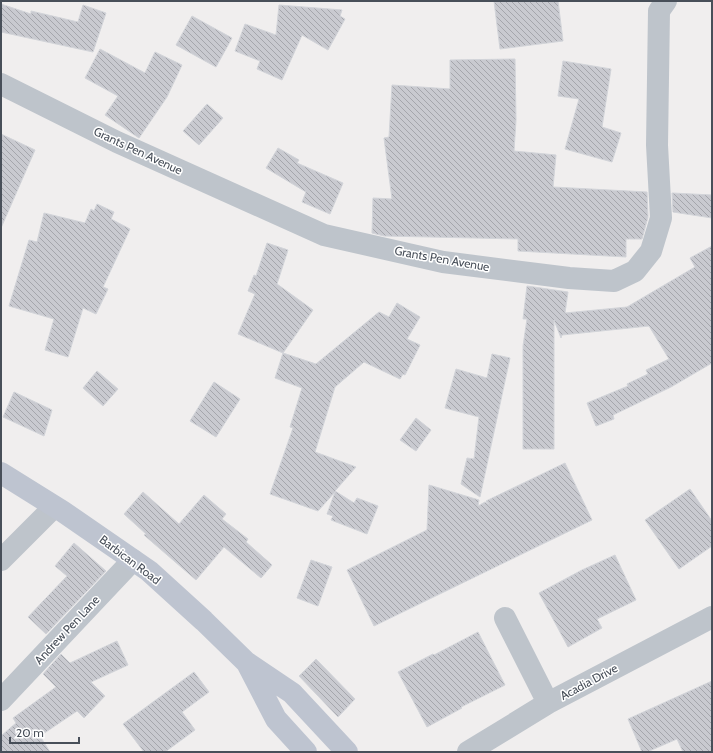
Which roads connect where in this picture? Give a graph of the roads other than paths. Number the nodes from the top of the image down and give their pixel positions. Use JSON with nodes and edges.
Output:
{"nodes":[{"id":1,"x":666,"y":1,"type":"edge"},
{"id":2,"x":1,"y":84,"type":"edge"},
{"id":3,"x":1,"y":473,"type":"edge"},
{"id":4,"x":54,"y":507,"type":"junction"},
{"id":5,"x":1,"y":560,"type":"edge"},
{"id":6,"x":132,"y":560,"type":"junction"},
{"id":7,"x":712,"y":617,"type":"edge"},
{"id":8,"x":505,"y":618,"type":"dead end"},
{"id":9,"x":246,"y":662,"type":"junction"},
{"id":10,"x":1,"y":700,"type":"edge"},
{"id":11,"x":548,"y":703,"type":"junction"},
{"id":12,"x":306,"y":752,"type":"edge"},
{"id":13,"x":347,"y":752,"type":"edge"},
{"id":14,"x":468,"y":752,"type":"edge"}],
"edges":[{"from":1,"to":2,"type":"street","name":"Grants Pen Avenue"},
{"from":3,"to":4,"type":"main road","name":"Barbican Road"},
{"from":4,"to":5,"type":"street"},
{"from":4,"to":6,"type":"main road","name":"Barbican Road"},
{"from":6,"to":9,"type":"main road","name":"Barbican Road"},
{"from":6,"to":10,"type":"street","name":"Andrew Pen Lane"},
{"from":7,"to":11,"type":"street","name":"Acadia Drive"},
{"from":8,"to":11,"type":"street"},
{"from":9,"to":12,"type":"main road","name":"Barbican Road"},
{"from":9,"to":13,"type":"main road","name":"Barbican Road"},
{"from":11,"to":14,"type":"street","name":"Acadia Drive"}]}
